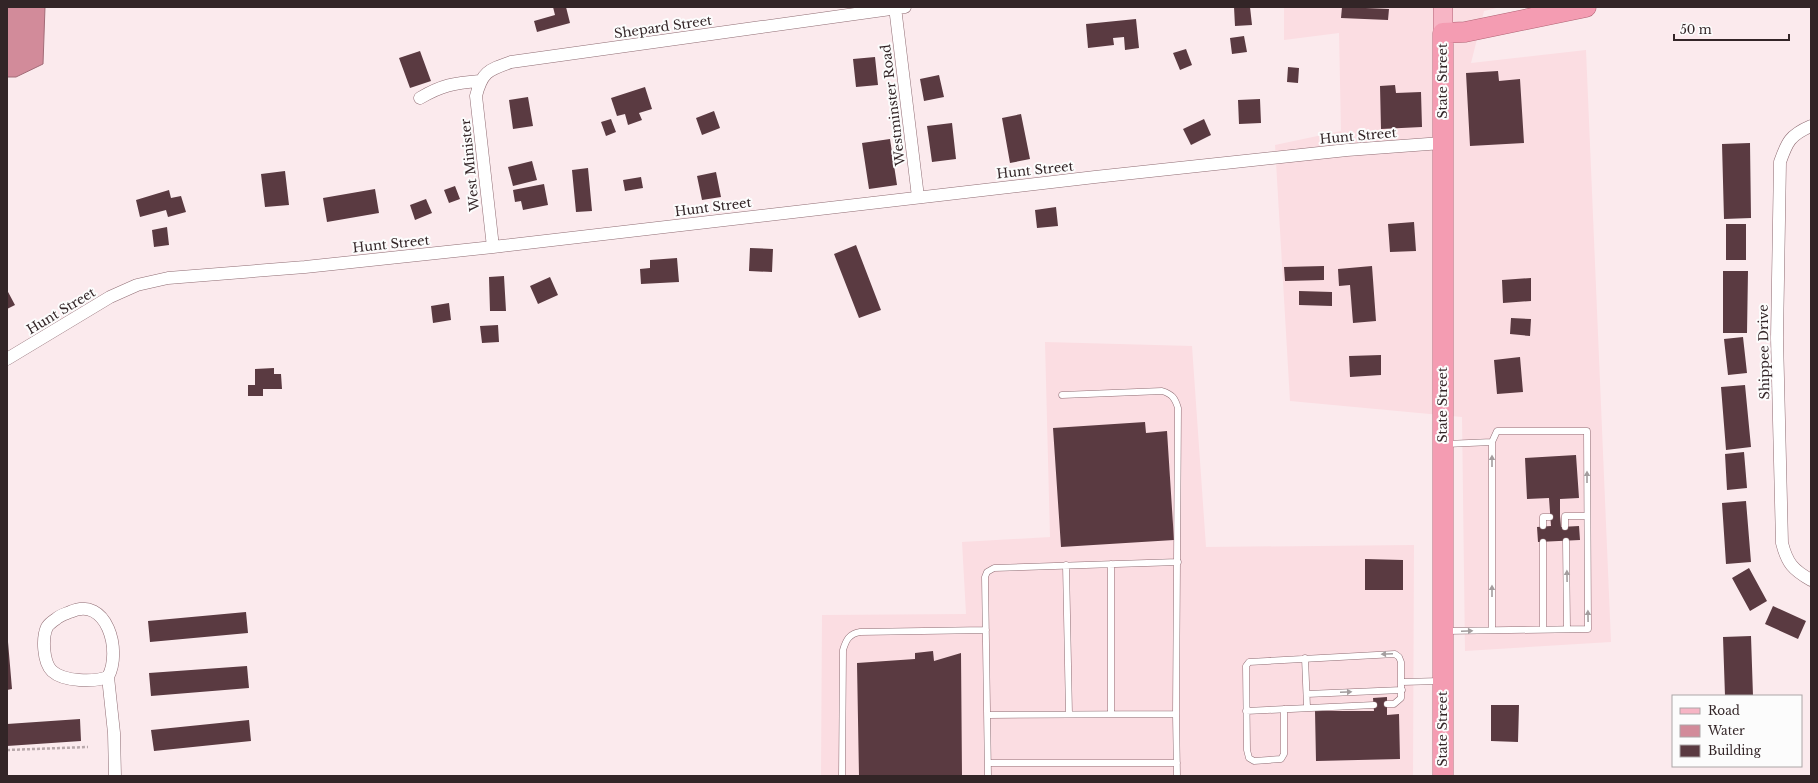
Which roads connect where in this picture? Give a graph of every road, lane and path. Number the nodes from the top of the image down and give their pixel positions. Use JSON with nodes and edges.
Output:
{"nodes":[{"id":1,"x":898,"y":7,"type":"edge"},
{"id":2,"x":1443,"y":7,"type":"edge"},
{"id":3,"x":1586,"y":7,"type":"edge"},
{"id":4,"x":1443,"y":33,"type":"junction"},
{"id":5,"x":480,"y":81,"type":"junction"},
{"id":6,"x":420,"y":98,"type":"dead end"},
{"id":7,"x":1811,"y":126,"type":"edge"},
{"id":8,"x":1442,"y":143,"type":"junction"},
{"id":9,"x":918,"y":197,"type":"junction"},
{"id":10,"x":493,"y":247,"type":"junction"},
{"id":11,"x":7,"y":359,"type":"edge"},
{"id":12,"x":1062,"y":395,"type":"dead end"},
{"id":13,"x":1492,"y":442,"type":"junction"},
{"id":14,"x":1442,"y":444,"type":"junction"},
{"id":15,"x":1586,"y":516,"type":"junction"},
{"id":16,"x":1550,"y":517,"type":"dead end"},
{"id":17,"x":1543,"y":526,"type":"dead end"},
{"id":18,"x":1565,"y":527,"type":"dead end"},
{"id":19,"x":1566,"y":541,"type":"dead end"},
{"id":20,"x":1543,"y":542,"type":"dead end"},
{"id":21,"x":1178,"y":562,"type":"junction"},
{"id":22,"x":1111,"y":564,"type":"junction"},
{"id":23,"x":1066,"y":565,"type":"junction"},
{"id":24,"x":1811,"y":580,"type":"edge"},
{"id":25,"x":1543,"y":629,"type":"junction"},
{"id":26,"x":1568,"y":629,"type":"junction"},
{"id":27,"x":986,"y":630,"type":"junction"},
{"id":28,"x":1492,"y":630,"type":"junction"},
{"id":29,"x":1442,"y":632,"type":"junction"},
{"id":30,"x":1305,"y":658,"type":"junction"},
{"id":31,"x":108,"y":677,"type":"junction"},
{"id":32,"x":1442,"y":681,"type":"junction"},
{"id":33,"x":1402,"y":682,"type":"junction"},
{"id":34,"x":1402,"y":690,"type":"junction"},
{"id":35,"x":1307,"y":694,"type":"junction"},
{"id":36,"x":1387,"y":704,"type":"dead end"},
{"id":37,"x":1374,"y":705,"type":"dead end"},
{"id":38,"x":1307,"y":707,"type":"junction"},
{"id":39,"x":1284,"y":709,"type":"junction"},
{"id":40,"x":1246,"y":711,"type":"junction"},
{"id":41,"x":1068,"y":714,"type":"junction"},
{"id":42,"x":1111,"y":714,"type":"junction"},
{"id":43,"x":1176,"y":714,"type":"junction"},
{"id":44,"x":988,"y":715,"type":"junction"},
{"id":45,"x":88,"y":747,"type":"dead end"},
{"id":46,"x":7,"y":750,"type":"edge"},
{"id":47,"x":988,"y":763,"type":"junction"},
{"id":48,"x":1177,"y":763,"type":"junction"},
{"id":49,"x":115,"y":776,"type":"edge"},
{"id":50,"x":842,"y":776,"type":"edge"},
{"id":51,"x":988,"y":776,"type":"edge"},
{"id":52,"x":1177,"y":776,"type":"edge"},
{"id":53,"x":1442,"y":776,"type":"edge"}],
"edges":[{"from":1,"to":5,"type":"street","name":"Shepard Street"},
{"from":1,"to":9,"type":"street","name":"Westminster Road"},
{"from":2,"to":4,"type":"main road","name":"State Street"},
{"from":3,"to":4,"type":"highway","name":"State Street"},
{"from":4,"to":8,"type":"highway","name":"State Street"},
{"from":5,"to":6,"type":"street"},
{"from":5,"to":10,"type":"street","name":"West Minister"},
{"from":7,"to":24,"type":"street","name":"Shippee Drive"},
{"from":8,"to":9,"type":"street","name":"Hunt Street"},
{"from":8,"to":14,"type":"highway","name":"State Street"},
{"from":9,"to":10,"type":"street","name":"Hunt Street"},
{"from":10,"to":11,"type":"street","name":"Hunt Street"},
{"from":12,"to":21,"type":"lane"},
{"from":13,"to":14,"type":"lane"},
{"from":15,"to":13,"type":"lane","one_way":true},
{"from":28,"to":13,"type":"lane","one_way":true},
{"from":14,"to":29,"type":"highway","name":"State Street"},
{"from":15,"to":18,"type":"lane"},
{"from":26,"to":15,"type":"lane","one_way":true},
{"from":16,"to":17,"type":"lane"},
{"from":26,"to":19,"type":"lane","one_way":true},
{"from":20,"to":25,"type":"lane"},
{"from":21,"to":22,"type":"lane"},
{"from":21,"to":43,"type":"lane"},
{"from":22,"to":23,"type":"lane"},
{"from":22,"to":42,"type":"lane"},
{"from":23,"to":27,"type":"lane"},
{"from":23,"to":41,"type":"lane"},
{"from":25,"to":26,"type":"lane"},
{"from":25,"to":28,"type":"lane"},
{"from":27,"to":44,"type":"lane"},
{"from":27,"to":50,"type":"lane"},
{"from":29,"to":28,"type":"lane","one_way":true},
{"from":29,"to":32,"type":"highway","name":"State Street"},
{"from":33,"to":30,"type":"lane","one_way":true},
{"from":30,"to":35,"type":"lane"},
{"from":30,"to":40,"type":"lane"},
{"from":31,"to":31,"type":"street"},
{"from":31,"to":49,"type":"street"},
{"from":32,"to":33,"type":"lane"},
{"from":32,"to":53,"type":"highway","name":"State Street"},
{"from":33,"to":34,"type":"lane"},
{"from":35,"to":34,"type":"lane","one_way":true},
{"from":34,"to":36,"type":"lane"},
{"from":35,"to":38,"type":"lane"},
{"from":37,"to":38,"type":"lane"},
{"from":38,"to":39,"type":"lane"},
{"from":39,"to":40,"type":"lane"},
{"from":39,"to":40,"type":"lane"},
{"from":41,"to":42,"type":"lane"},
{"from":41,"to":44,"type":"lane"},
{"from":42,"to":43,"type":"lane"},
{"from":43,"to":48,"type":"lane"},
{"from":44,"to":47,"type":"lane"},
{"from":45,"to":46,"type":"path"},
{"from":47,"to":48,"type":"lane"},
{"from":47,"to":51,"type":"lane"},
{"from":48,"to":52,"type":"lane"}]}
